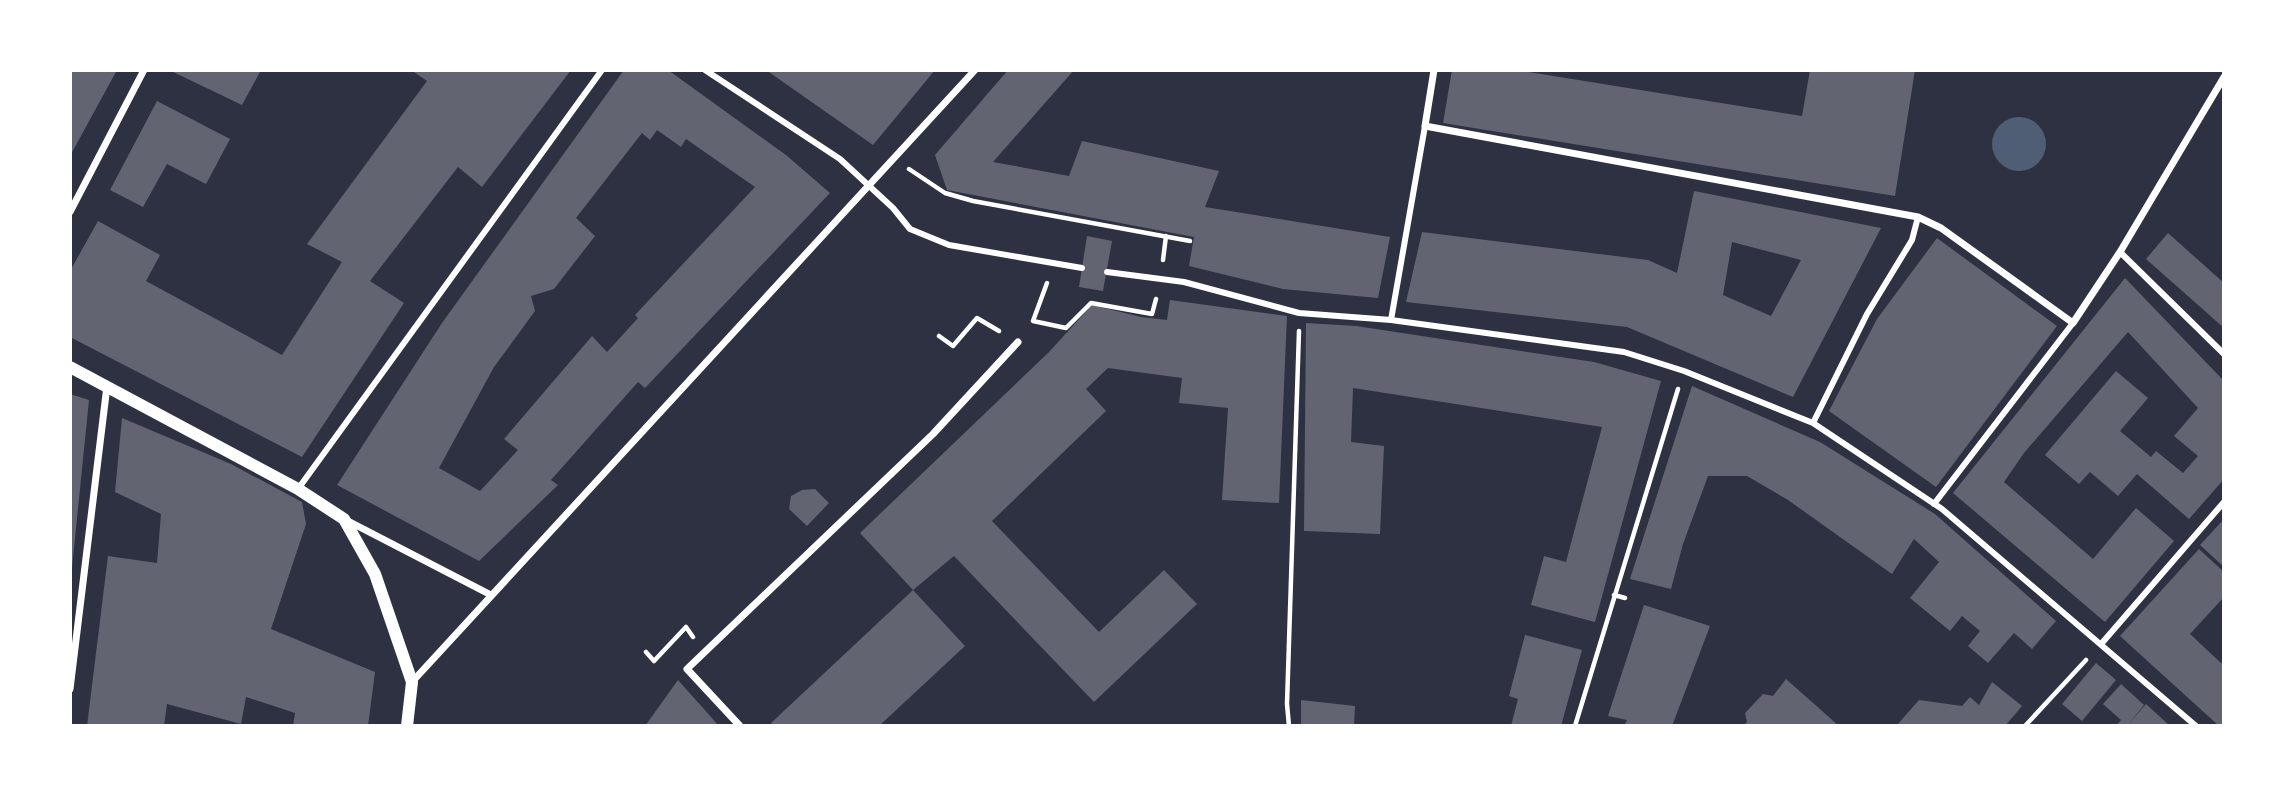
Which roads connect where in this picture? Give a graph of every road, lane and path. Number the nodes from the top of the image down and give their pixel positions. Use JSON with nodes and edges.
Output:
{"nodes":[{"id":1,"x":144,"y":70,"type":"edge"},
{"id":2,"x":602,"y":70,"type":"edge"},
{"id":3,"x":705,"y":70,"type":"edge"},
{"id":4,"x":975,"y":70,"type":"edge"},
{"id":5,"x":1434,"y":70,"type":"edge"},
{"id":6,"x":2224,"y":77,"type":"edge"},
{"id":7,"x":1425,"y":126,"type":"junction"},
{"id":8,"x":897,"y":158,"type":"junction"},
{"id":9,"x":871,"y":187,"type":"junction"},
{"id":10,"x":70,"y":212,"type":"edge"},
{"id":11,"x":1918,"y":217,"type":"junction"},
{"id":12,"x":1166,"y":236,"type":"junction"},
{"id":13,"x":1190,"y":241,"type":"dead end"},
{"id":14,"x":1164,"y":252,"type":"dead end"},
{"id":15,"x":2120,"y":252,"type":"junction"},
{"id":16,"x":1053,"y":263,"type":"junction"},
{"id":17,"x":1082,"y":268,"type":"dead end"},
{"id":18,"x":1107,"y":272,"type":"dead end"},
{"id":19,"x":1156,"y":297,"type":"dead end"},
{"id":20,"x":1299,"y":313,"type":"junction"},
{"id":21,"x":1391,"y":320,"type":"junction"},
{"id":22,"x":2073,"y":323,"type":"junction"},
{"id":23,"x":939,"y":336,"type":"dead end"},
{"id":24,"x":1018,"y":342,"type":"joint"},
{"id":25,"x":2224,"y":354,"type":"edge"},
{"id":26,"x":70,"y":367,"type":"edge"},
{"id":27,"x":1684,"y":371,"type":"junction"},
{"id":28,"x":107,"y":386,"type":"junction"},
{"id":29,"x":1813,"y":423,"type":"junction"},
{"id":30,"x":298,"y":489,"type":"junction"},
{"id":31,"x":2224,"y":502,"type":"edge"},
{"id":32,"x":1934,"y":504,"type":"junction"},
{"id":33,"x":344,"y":519,"type":"junction"},
{"id":34,"x":491,"y":595,"type":"junction"},
{"id":35,"x":1614,"y":595,"type":"junction"},
{"id":36,"x":1625,"y":598,"type":"dead end"},
{"id":37,"x":2102,"y":643,"type":"junction"},
{"id":38,"x":412,"y":682,"type":"junction"},
{"id":39,"x":70,"y":689,"type":"edge"},
{"id":40,"x":407,"y":726,"type":"edge"},
{"id":41,"x":740,"y":726,"type":"edge"},
{"id":42,"x":1289,"y":726,"type":"edge"},
{"id":43,"x":1574,"y":726,"type":"edge"},
{"id":44,"x":2025,"y":726,"type":"edge"},
{"id":45,"x":2196,"y":726,"type":"edge"}],
"edges":[{"from":1,"to":10,"type":"street"},
{"from":2,"to":30,"type":"street"},
{"from":3,"to":9,"type":"street"},
{"from":4,"to":8,"type":"street"},
{"from":5,"to":7,"type":"street"},
{"from":6,"to":15,"type":"street"},
{"from":7,"to":11,"type":"street"},
{"from":7,"to":21,"type":"street"},
{"from":8,"to":9,"type":"street"},
{"from":8,"to":12,"type":"path"},
{"from":9,"to":16,"type":"street"},
{"from":9,"to":34,"type":"street"},
{"from":11,"to":22,"type":"street"},
{"from":11,"to":29,"type":"street"},
{"from":12,"to":13,"type":"path"},
{"from":12,"to":14,"type":"path"},
{"from":15,"to":22,"type":"street"},
{"from":15,"to":25,"type":"street"},
{"from":16,"to":17,"type":"street"},
{"from":16,"to":19,"type":"path"},
{"from":18,"to":20,"type":"street"},
{"from":20,"to":21,"type":"street"},
{"from":20,"to":42,"type":"path"},
{"from":21,"to":27,"type":"street"},
{"from":22,"to":32,"type":"street"},
{"from":23,"to":24,"type":"path"},
{"from":24,"to":41,"type":"street"},
{"from":26,"to":28,"type":"street"},
{"from":27,"to":29,"type":"street"},
{"from":27,"to":35,"type":"path"},
{"from":28,"to":30,"type":"street"},
{"from":28,"to":39,"type":"street"},
{"from":29,"to":32,"type":"street"},
{"from":30,"to":33,"type":"street"},
{"from":31,"to":37,"type":"street"},
{"from":32,"to":37,"type":"street"},
{"from":33,"to":34,"type":"street"},
{"from":33,"to":38,"type":"street"},
{"from":34,"to":38,"type":"street"},
{"from":35,"to":36,"type":"path"},
{"from":35,"to":43,"type":"path"},
{"from":37,"to":44,"type":"path"},
{"from":37,"to":45,"type":"street"},
{"from":38,"to":40,"type":"street"}]}
